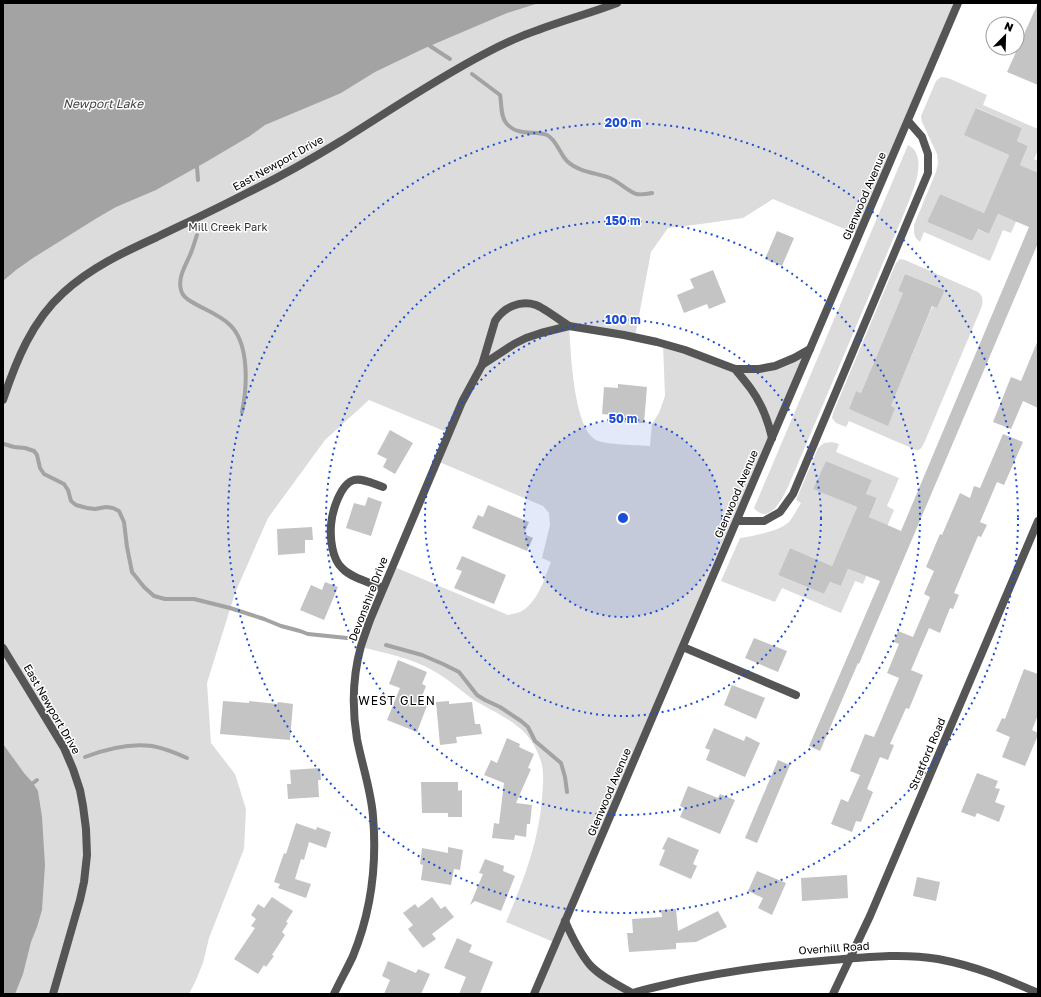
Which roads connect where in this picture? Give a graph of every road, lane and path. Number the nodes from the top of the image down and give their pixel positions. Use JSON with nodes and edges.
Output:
{"nodes":[{"id":1,"x":617,"y":3,"type":"edge"},
{"id":2,"x":958,"y":3,"type":"edge"},
{"id":3,"x":908,"y":121,"type":"junction"},
{"id":4,"x":569,"y":326,"type":"junction"},
{"id":5,"x":810,"y":349,"type":"junction"},
{"id":6,"x":482,"y":366,"type":"junction"},
{"id":7,"x":735,"y":369,"type":"junction"},
{"id":8,"x":3,"y":400,"type":"edge"},
{"id":9,"x":772,"y":438,"type":"junction"},
{"id":10,"x":383,"y":487,"type":"dead end"},
{"id":11,"x":737,"y":521,"type":"junction"},
{"id":12,"x":1038,"y":521,"type":"edge"},
{"id":13,"x":383,"y":588,"type":"junction"},
{"id":14,"x":683,"y":646,"type":"junction"},
{"id":15,"x":3,"y":648,"type":"edge"},
{"id":16,"x":796,"y":695,"type":"dead end"},
{"id":17,"x":565,"y":921,"type":"junction"},
{"id":18,"x":850,"y":958,"type":"junction"},
{"id":19,"x":1038,"y":993,"type":"edge"},
{"id":20,"x":53,"y":994,"type":"edge"},
{"id":21,"x":334,"y":994,"type":"edge"},
{"id":22,"x":534,"y":994,"type":"edge"},
{"id":23,"x":631,"y":994,"type":"edge"},
{"id":24,"x":833,"y":994,"type":"edge"}],
"edges":[{"from":1,"to":8,"type":"street","name":"East Newport Drive"},
{"from":2,"to":3,"type":"street","name":"Glenwood Avenue"},
{"from":3,"to":5,"type":"street","name":"Glenwood Avenue"},
{"from":3,"to":11,"type":"street"},
{"from":4,"to":6,"type":"street","name":"Devonshire Drive"},
{"from":4,"to":6,"type":"street","name":"Devonshire Drive"},
{"from":4,"to":7,"type":"street","name":"Devonshire Drive"},
{"from":5,"to":7,"type":"street","name":"Devonshire Drive"},
{"from":5,"to":9,"type":"street","name":"Glenwood Avenue"},
{"from":6,"to":13,"type":"street","name":"Devonshire Drive"},
{"from":7,"to":9,"type":"street"},
{"from":9,"to":11,"type":"street","name":"Glenwood Avenue"},
{"from":10,"to":13,"type":"street"},
{"from":11,"to":14,"type":"street","name":"Glenwood Avenue"},
{"from":12,"to":18,"type":"street","name":"Stratford Road"},
{"from":13,"to":21,"type":"street","name":"Devonshire Drive"},
{"from":14,"to":16,"type":"street"},
{"from":14,"to":17,"type":"street","name":"Glenwood Avenue"},
{"from":15,"to":20,"type":"street","name":"East Newport Drive"},
{"from":17,"to":22,"type":"street","name":"Glenwood Avenue"},
{"from":17,"to":23,"type":"street"},
{"from":18,"to":19,"type":"street","name":"Overhill Road"},
{"from":18,"to":23,"type":"street","name":"Overhill Road"},
{"from":18,"to":24,"type":"street","name":"Stratford Road"}]}
